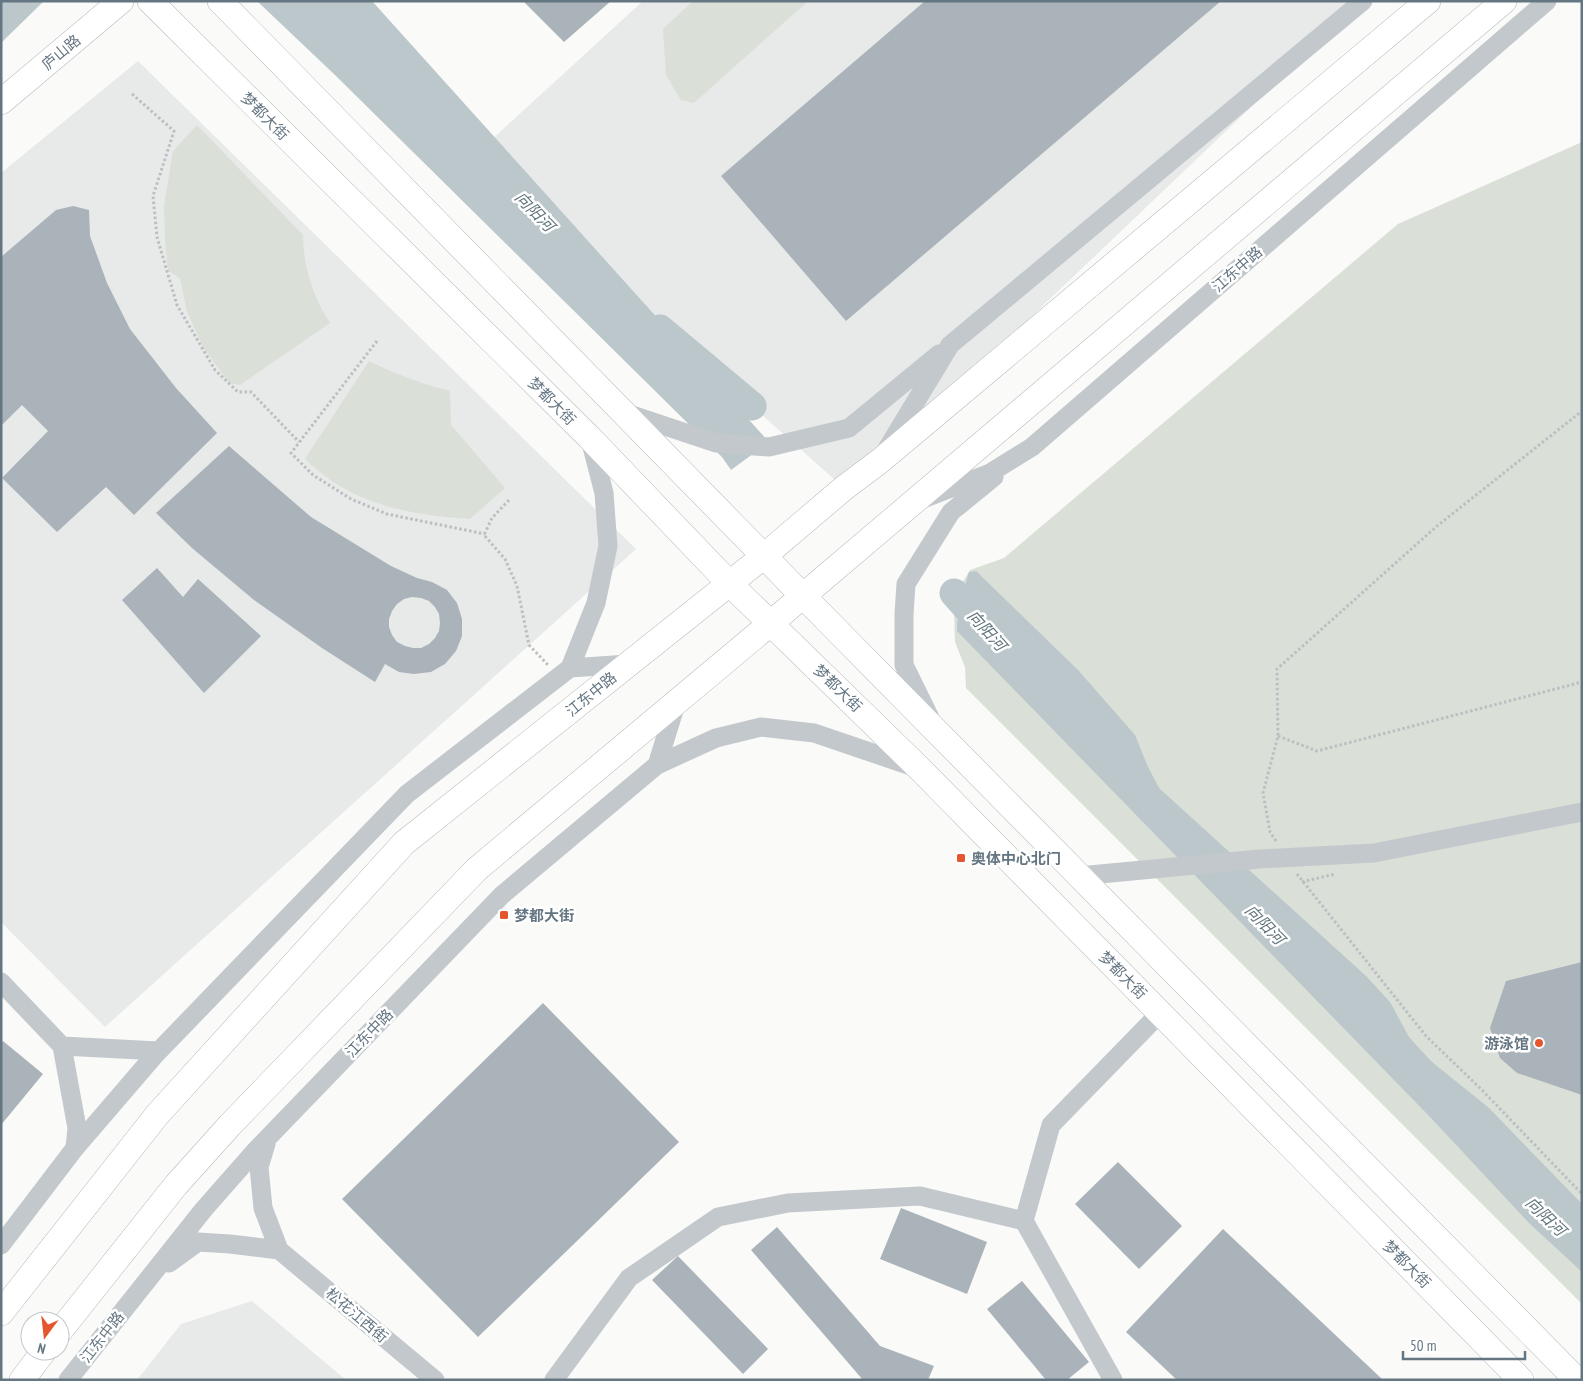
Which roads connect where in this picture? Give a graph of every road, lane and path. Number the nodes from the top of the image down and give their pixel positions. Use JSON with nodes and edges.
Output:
{"nodes":[{"id":1,"x":121,"y":1,"type":"edge"},
{"id":2,"x":150,"y":1,"type":"edge"},
{"id":3,"x":220,"y":1,"type":"edge"},
{"id":4,"x":1428,"y":1,"type":"edge"},
{"id":5,"x":1504,"y":1,"type":"edge"},
{"id":6,"x":1547,"y":1,"type":"edge"},
{"id":7,"x":1356,"y":3,"type":"edge"},
{"id":8,"x":132,"y":94,"type":"dead end"},
{"id":9,"x":1,"y":102,"type":"edge"},
{"id":10,"x":377,"y":341,"type":"dead end"},
{"id":11,"x":950,"y":345,"type":"junction"},
{"id":12,"x":1582,"y":411,"type":"edge"},
{"id":13,"x":625,"y":413,"type":"junction"},
{"id":14,"x":590,"y":438,"type":"junction"},
{"id":15,"x":299,"y":442,"type":"junction"},
{"id":16,"x":1032,"y":447,"type":"junction"},
{"id":17,"x":880,"y":461,"type":"junction"},
{"id":18,"x":509,"y":500,"type":"dead end"},
{"id":19,"x":908,"y":506,"type":"junction"},
{"id":20,"x":485,"y":534,"type":"junction"},
{"id":21,"x":764,"y":556,"type":"junction"},
{"id":22,"x":729,"y":583,"type":"junction"},
{"id":23,"x":802,"y":596,"type":"junction"},
{"id":24,"x":771,"y":623,"type":"junction"},
{"id":25,"x":628,"y":664,"type":"junction"},
{"id":26,"x":564,"y":672,"type":"junction"},
{"id":27,"x":1582,"y":682,"type":"edge"},
{"id":28,"x":677,"y":701,"type":"junction"},
{"id":29,"x":936,"y":730,"type":"junction"},
{"id":30,"x":1278,"y":736,"type":"junction"},
{"id":31,"x":657,"y":765,"type":"junction"},
{"id":32,"x":920,"y":769,"type":"junction"},
{"id":33,"x":1582,"y":812,"type":"edge"},
{"id":34,"x":1286,"y":858,"type":"junction"},
{"id":35,"x":1079,"y":876,"type":"junction"},
{"id":36,"x":1,"y":982,"type":"edge"},
{"id":37,"x":1160,"y":1013,"type":"junction"},
{"id":38,"x":62,"y":1046,"type":"junction"},
{"id":39,"x":159,"y":1051,"type":"junction"},
{"id":40,"x":268,"y":1137,"type":"junction"},
{"id":41,"x":75,"y":1148,"type":"junction"},
{"id":42,"x":1582,"y":1194,"type":"edge"},
{"id":43,"x":1024,"y":1221,"type":"junction"},
{"id":44,"x":1,"y":1246,"type":"edge"},
{"id":45,"x":279,"y":1250,"type":"junction"},
{"id":46,"x":151,"y":1275,"type":"junction"},
{"id":47,"x":1,"y":1313,"type":"edge"},
{"id":48,"x":70,"y":1318,"type":"edge"},
{"id":49,"x":36,"y":1361,"type":"edge"},
{"id":50,"x":22,"y":1380,"type":"edge"},
{"id":51,"x":68,"y":1380,"type":"edge"},
{"id":52,"x":435,"y":1380,"type":"edge"},
{"id":53,"x":554,"y":1380,"type":"edge"},
{"id":54,"x":1113,"y":1380,"type":"edge"},
{"id":55,"x":1521,"y":1380,"type":"edge"},
{"id":56,"x":1577,"y":1380,"type":"edge"}],
"edges":[{"from":1,"to":9,"type":"main road","name":"庐山路"},
{"from":2,"to":14,"type":"main road","name":"梦都大街"},
{"from":3,"to":13,"type":"main road"},
{"from":4,"to":17,"type":"main road","name":"江东中路"},
{"from":5,"to":19,"type":"main road","name":"江东中路"},
{"from":6,"to":16,"type":"street","name":"江东中路"},
{"from":7,"to":11,"type":"street","name":"江东中路"},
{"from":8,"to":15,"type":"path"},
{"from":10,"to":15,"type":"path"},
{"from":11,"to":13,"type":"street"},
{"from":11,"to":17,"type":"street","name":"江东中路"},
{"from":12,"to":30,"type":"path"},
{"from":13,"to":21,"type":"main road"},
{"from":14,"to":22,"type":"main road","name":"梦都大街"},
{"from":14,"to":26,"type":"street"},
{"from":15,"to":20,"type":"path"},
{"from":16,"to":19,"type":"street","name":"江东中路"},
{"from":16,"to":29,"type":"street"},
{"from":17,"to":21,"type":"main road","name":"江东中路"},
{"from":18,"to":20,"type":"path"},
{"from":19,"to":23,"type":"main road","name":"江东中路"},
{"from":20,"to":26,"type":"path"},
{"from":21,"to":22,"type":"main road","name":"江东中路"},
{"from":21,"to":23,"type":"main road"},
{"from":22,"to":24,"type":"main road","name":"梦都大街"},
{"from":22,"to":25,"type":"main road","name":"江东中路"},
{"from":23,"to":24,"type":"main road","name":"江东中路"},
{"from":23,"to":29,"type":"main road"},
{"from":24,"to":28,"type":"main road","name":"江东中路"},
{"from":24,"to":32,"type":"main road","name":"梦都大街"},
{"from":25,"to":26,"type":"street","name":"江东中路"},
{"from":25,"to":47,"type":"main road","name":"江东中路"},
{"from":26,"to":39,"type":"street"},
{"from":27,"to":30,"type":"path"},
{"from":28,"to":31,"type":"street"},
{"from":28,"to":48,"type":"main road","name":"江东中路"},
{"from":29,"to":35,"type":"main road"},
{"from":30,"to":34,"type":"path"},
{"from":31,"to":32,"type":"street","name":"江东中路"},
{"from":31,"to":40,"type":"street","name":"江东中路"},
{"from":32,"to":37,"type":"main road","name":"梦都大街"},
{"from":33,"to":34,"type":"street"},
{"from":34,"to":35,"type":"street"},
{"from":34,"to":42,"type":"path"},
{"from":35,"to":56,"type":"main road"},
{"from":36,"to":38,"type":"street"},
{"from":37,"to":43,"type":"street"},
{"from":37,"to":55,"type":"main road","name":"梦都大街"},
{"from":38,"to":39,"type":"street"},
{"from":38,"to":41,"type":"street"},
{"from":39,"to":41,"type":"street"},
{"from":40,"to":45,"type":"street"},
{"from":40,"to":46,"type":"street","name":"江东中路"},
{"from":41,"to":44,"type":"street"},
{"from":43,"to":53,"type":"street"},
{"from":43,"to":54,"type":"street"},
{"from":45,"to":46,"type":"street"},
{"from":45,"to":52,"type":"street","name":"松花江西街"},
{"from":46,"to":51,"type":"street","name":"江东中路"},
{"from":49,"to":50,"type":"main road"}]}
